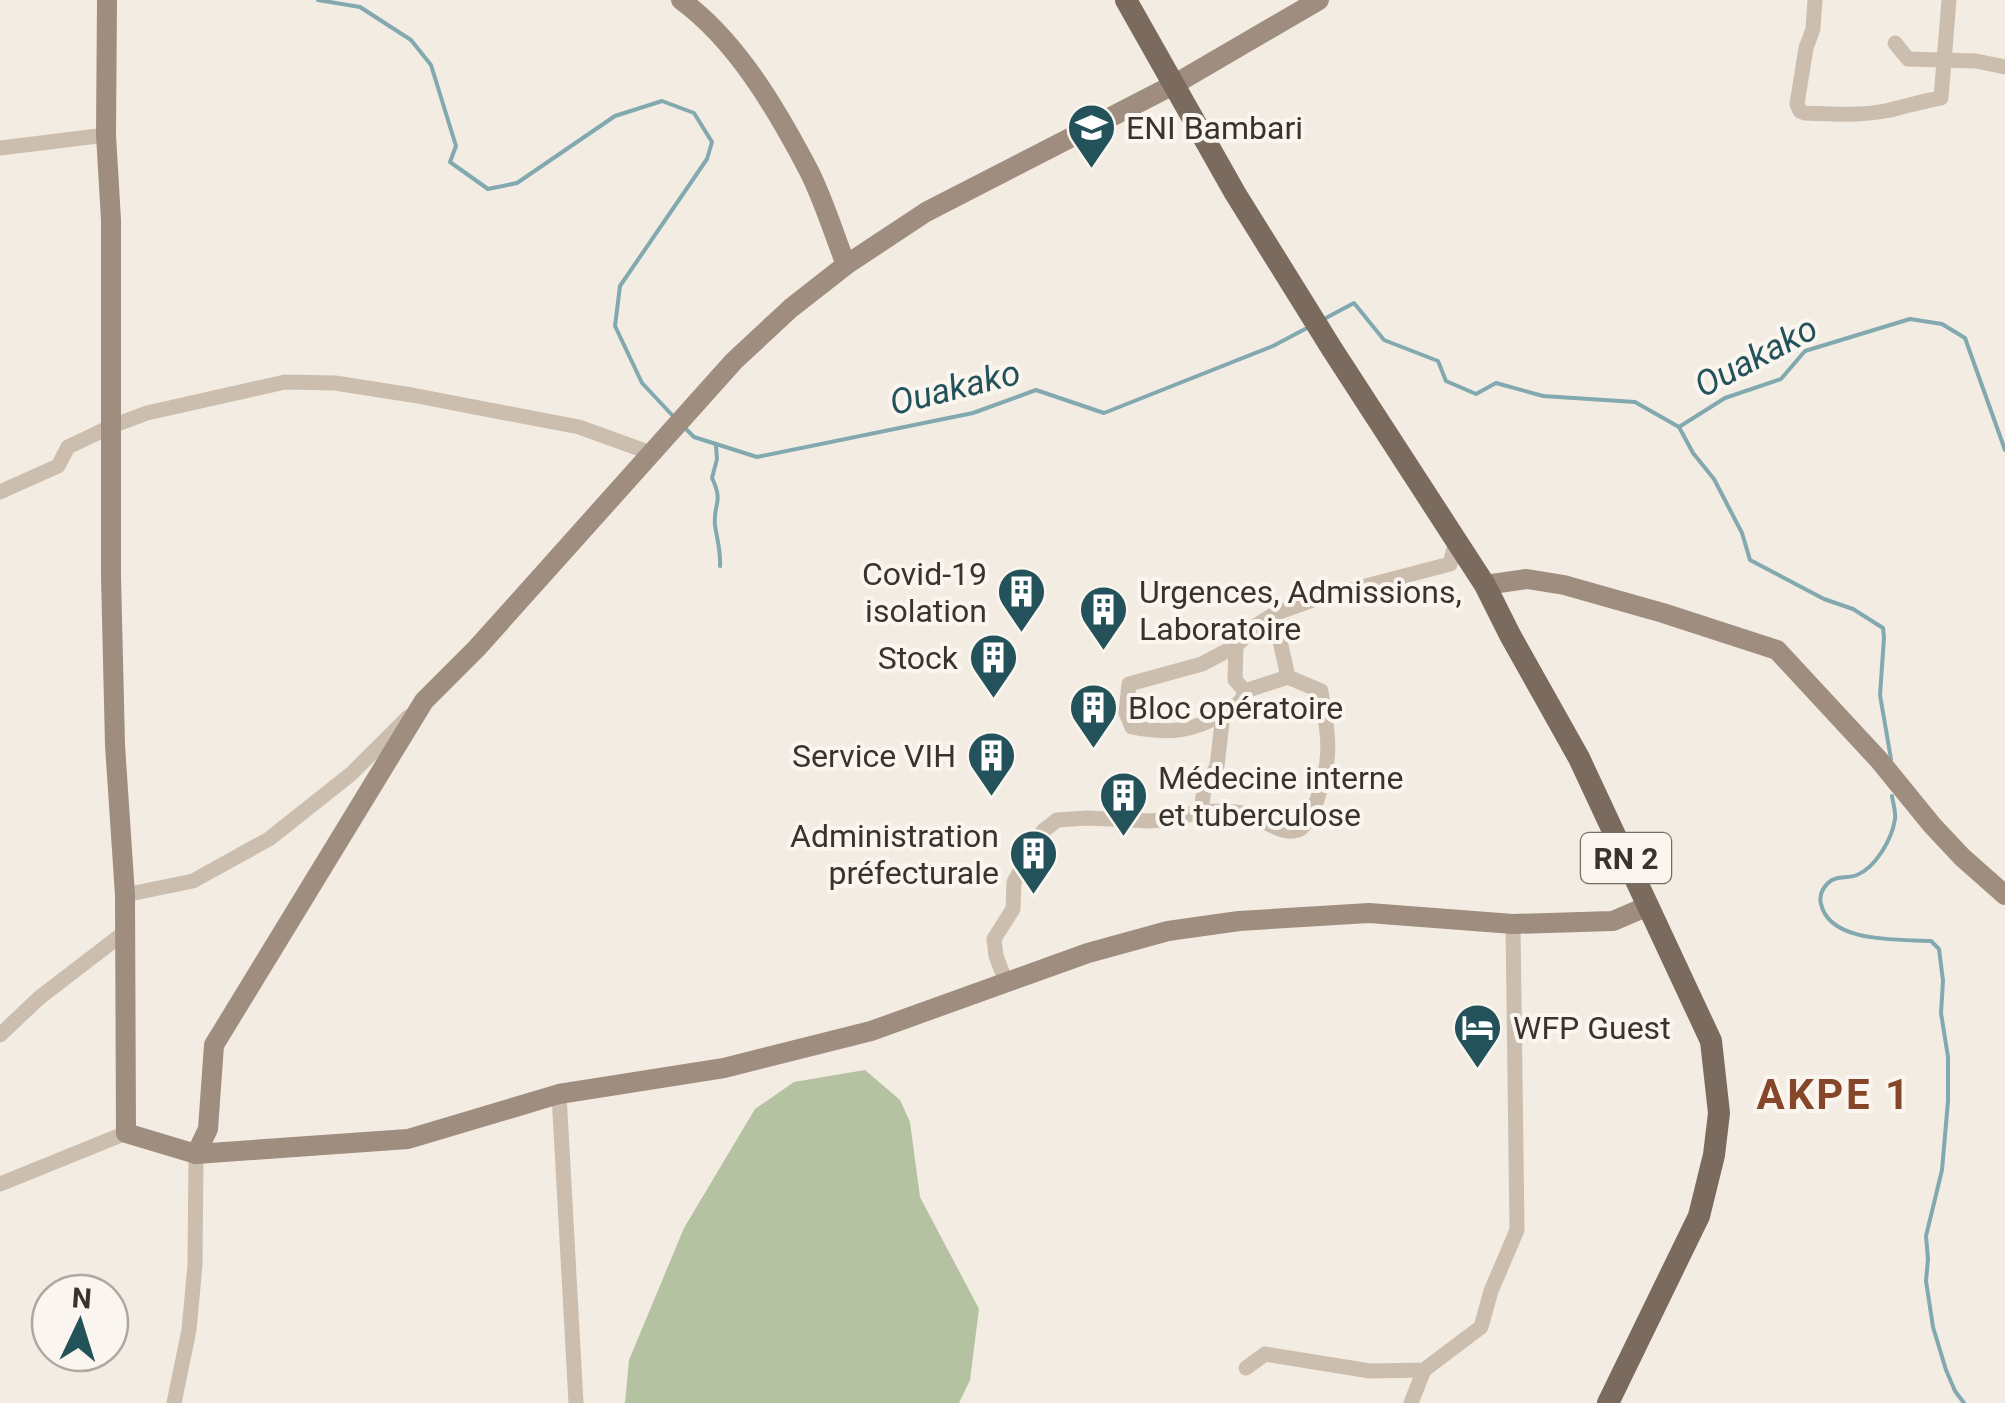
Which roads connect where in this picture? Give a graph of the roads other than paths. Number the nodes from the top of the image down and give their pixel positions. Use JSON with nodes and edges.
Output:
{"nodes":[{"id":1,"x":681,"y":0,"type":"edge"},
{"id":2,"x":1126,"y":0,"type":"edge"},
{"id":3,"x":1319,"y":0,"type":"edge"},
{"id":4,"x":1815,"y":0,"type":"edge"},
{"id":5,"x":1949,"y":0,"type":"edge"},
{"id":6,"x":107,"y":3,"type":"edge"},
{"id":7,"x":1895,"y":43,"type":"dead end"},
{"id":8,"x":1944,"y":60,"type":"junction"},
{"id":9,"x":2005,"y":66,"type":"edge"},
{"id":10,"x":1175,"y":84,"type":"junction"},
{"id":11,"x":106,"y":135,"type":"junction"},
{"id":12,"x":0,"y":148,"type":"edge"},
{"id":13,"x":846,"y":264,"type":"junction"},
{"id":14,"x":112,"y":426,"type":"junction"},
{"id":15,"x":651,"y":453,"type":"junction"},
{"id":16,"x":0,"y":492,"type":"edge"},
{"id":17,"x":1456,"y":541,"type":"junction"},
{"id":18,"x":1484,"y":585,"type":"junction"},
{"id":19,"x":1274,"y":614,"type":"junction"},
{"id":20,"x":1236,"y":646,"type":"junction"},
{"id":21,"x":1288,"y":677,"type":"junction"},
{"id":22,"x":1245,"y":691,"type":"junction"},
{"id":23,"x":424,"y":701,"type":"junction"},
{"id":24,"x":1223,"y":714,"type":"junction"},
{"id":25,"x":1201,"y":811,"type":"junction"},
{"id":26,"x":125,"y":895,"type":"junction"},
{"id":27,"x":2005,"y":895,"type":"edge"},
{"id":28,"x":1648,"y":906,"type":"junction"},
{"id":29,"x":1513,"y":924,"type":"junction"},
{"id":30,"x":124,"y":932,"type":"junction"},
{"id":31,"x":1006,"y":982,"type":"junction"},
{"id":32,"x":0,"y":1034,"type":"edge"},
{"id":33,"x":559,"y":1094,"type":"junction"},
{"id":34,"x":126,"y":1133,"type":"junction"},
{"id":35,"x":196,"y":1154,"type":"junction"},
{"id":36,"x":0,"y":1184,"type":"edge"},
{"id":37,"x":1246,"y":1368,"type":"dead end"},
{"id":38,"x":1424,"y":1370,"type":"junction"},
{"id":39,"x":174,"y":1403,"type":"edge"},
{"id":40,"x":576,"y":1403,"type":"edge"},
{"id":41,"x":1412,"y":1403,"type":"edge"},
{"id":42,"x":1608,"y":1403,"type":"edge"}],
"edges":[{"from":1,"to":13,"type":"street"},
{"from":2,"to":10,"type":"main road","number":"RN 2"},
{"from":3,"to":10,"type":"street"},
{"from":4,"to":8,"type":"street"},
{"from":5,"to":8,"type":"street"},
{"from":6,"to":11,"type":"street"},
{"from":7,"to":8,"type":"street"},
{"from":8,"to":9,"type":"street"},
{"from":10,"to":13,"type":"street"},
{"from":10,"to":17,"type":"main road","number":"RN 2"},
{"from":11,"to":12,"type":"street"},
{"from":11,"to":14,"type":"street"},
{"from":13,"to":15,"type":"street"},
{"from":14,"to":15,"type":"street"},
{"from":14,"to":16,"type":"street"},
{"from":14,"to":26,"type":"street"},
{"from":15,"to":23,"type":"street"},
{"from":17,"to":18,"type":"main road","number":"RN 2"},
{"from":17,"to":19,"type":"street"},
{"from":18,"to":27,"type":"street"},
{"from":18,"to":28,"type":"main road","number":"RN 2"},
{"from":19,"to":20,"type":"street"},
{"from":19,"to":21,"type":"street"},
{"from":20,"to":22,"type":"street"},
{"from":20,"to":24,"type":"street"},
{"from":21,"to":22,"type":"street"},
{"from":21,"to":25,"type":"street"},
{"from":22,"to":24,"type":"street"},
{"from":23,"to":26,"type":"street"},
{"from":23,"to":35,"type":"street"},
{"from":24,"to":25,"type":"street"},
{"from":25,"to":31,"type":"street"},
{"from":26,"to":30,"type":"street"},
{"from":28,"to":29,"type":"street"},
{"from":28,"to":42,"type":"main road","number":"RN 2"},
{"from":29,"to":31,"type":"street"},
{"from":29,"to":38,"type":"street"},
{"from":30,"to":32,"type":"street"},
{"from":30,"to":34,"type":"street"},
{"from":31,"to":33,"type":"street"},
{"from":33,"to":35,"type":"street"},
{"from":33,"to":40,"type":"street"},
{"from":34,"to":35,"type":"street"},
{"from":34,"to":36,"type":"street"},
{"from":35,"to":39,"type":"street"},
{"from":37,"to":38,"type":"street"},
{"from":38,"to":41,"type":"street"}]}
